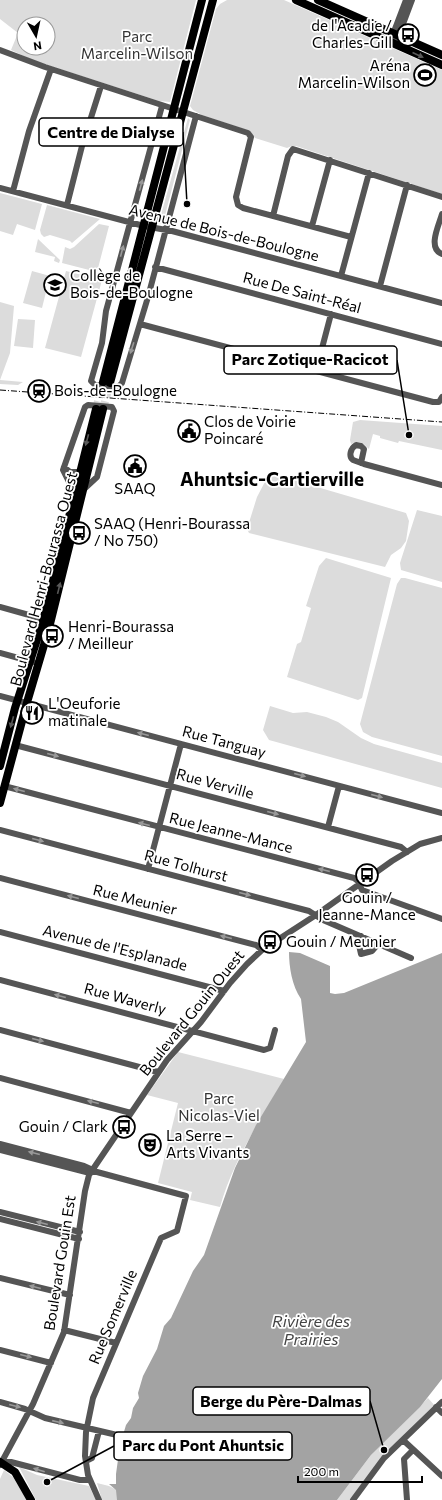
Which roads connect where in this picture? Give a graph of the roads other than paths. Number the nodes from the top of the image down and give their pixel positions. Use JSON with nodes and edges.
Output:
{"nodes":[{"id":1,"x":202,"y":0,"type":"edge"},
{"id":2,"x":296,"y":0,"type":"edge"},
{"id":3,"x":406,"y":0,"type":"edge"},
{"id":4,"x":412,"y":0,"type":"edge"},
{"id":5,"x":215,"y":1,"type":"edge"},
{"id":6,"x":321,"y":1,"type":"edge"},
{"id":7,"x":396,"y":35,"type":"junction"},
{"id":8,"x":393,"y":43,"type":"junction"},
{"id":9,"x":0,"y":50,"type":"edge"},
{"id":10,"x":442,"y":55,"type":"edge"},
{"id":11,"x":442,"y":65,"type":"edge"},
{"id":12,"x":51,"y":69,"type":"junction"},
{"id":13,"x":101,"y":86,"type":"junction"},
{"id":14,"x":162,"y":106,"type":"junction"},
{"id":15,"x":178,"y":110,"type":"junction"},
{"id":16,"x":196,"y":116,"type":"junction"},
{"id":17,"x":330,"y":160,"type":"junction"},
{"id":18,"x":369,"y":173,"type":"junction"},
{"id":19,"x":407,"y":185,"type":"junction"},
{"id":20,"x":0,"y":188,"type":"edge"},
{"id":21,"x":13,"y":191,"type":"junction"},
{"id":22,"x":442,"y":196,"type":"edge"},
{"id":23,"x":67,"y":205,"type":"junction"},
{"id":24,"x":442,"y":214,"type":"edge"},
{"id":25,"x":273,"y":216,"type":"junction"},
{"id":26,"x":131,"y":222,"type":"junction"},
{"id":27,"x":312,"y":226,"type":"junction"},
{"id":28,"x":148,"y":227,"type":"junction"},
{"id":29,"x":165,"y":230,"type":"junction"},
{"id":30,"x":351,"y":237,"type":"junction"},
{"id":31,"x":442,"y":254,"type":"edge"},
{"id":32,"x":155,"y":267,"type":"junction"},
{"id":33,"x":341,"y":276,"type":"junction"},
{"id":34,"x":380,"y":286,"type":"junction"},
{"id":35,"x":442,"y":303,"type":"edge"},
{"id":36,"x":331,"y":314,"type":"junction"},
{"id":37,"x":140,"y":324,"type":"junction"},
{"id":38,"x":442,"y":344,"type":"edge"},
{"id":39,"x":316,"y":371,"type":"junction"},
{"id":40,"x":106,"y":382,"type":"tunnel mouth"},
{"id":41,"x":440,"y":399,"type":"edge"},
{"id":42,"x":99,"y":409,"type":"tunnel mouth"},
{"id":43,"x":361,"y":463,"type":"dead end"},
{"id":44,"x":64,"y":466,"type":"junction"},
{"id":45,"x":83,"y":472,"type":"junction"},
{"id":46,"x":98,"y":473,"type":"junction"},
{"id":47,"x":442,"y":485,"type":"edge"},
{"id":48,"x":78,"y":491,"type":"junction"},
{"id":49,"x":0,"y":607,"type":"edge"},
{"id":50,"x":47,"y":620,"type":"junction"},
{"id":51,"x":0,"y":653,"type":"edge"},
{"id":52,"x":30,"y":661,"type":"junction"},
{"id":53,"x":38,"y":663,"type":"junction"},
{"id":54,"x":0,"y":696,"type":"edge"},
{"id":55,"x":17,"y":701,"type":"junction"},
{"id":56,"x":26,"y":703,"type":"junction"},
{"id":57,"x":3,"y":742,"type":"edge"},
{"id":58,"x":181,"y":744,"type":"junction"},
{"id":59,"x":15,"y":745,"type":"junction"},
{"id":60,"x":0,"y":766,"type":"edge"},
{"id":61,"x":4,"y":786,"type":"junction"},
{"id":62,"x":170,"y":786,"type":"junction"},
{"id":63,"x":339,"y":786,"type":"junction"},
{"id":64,"x":0,"y":803,"type":"edge"},
{"id":65,"x":442,"y":813,"type":"edge"},
{"id":66,"x":159,"y":828,"type":"junction"},
{"id":67,"x":328,"y":828,"type":"junction"},
{"id":68,"x":0,"y":830,"type":"edge"},
{"id":69,"x":442,"y":838,"type":"edge"},
{"id":70,"x":407,"y":852,"type":"junction"},
{"id":71,"x":148,"y":869,"type":"junction"},
{"id":72,"x":0,"y":878,"type":"edge"},
{"id":73,"x":359,"y":884,"type":"junction"},
{"id":74,"x":316,"y":915,"type":"junction"},
{"id":75,"x":442,"y":920,"type":"edge"},
{"id":76,"x":0,"y":932,"type":"edge"},
{"id":77,"x":361,"y":936,"type":"junction"},
{"id":78,"x":378,"y":944,"type":"junction"},
{"id":79,"x":262,"y":950,"type":"junction"},
{"id":80,"x":411,"y":958,"type":"dead end"},
{"id":81,"x":0,"y":980,"type":"edge"},
{"id":82,"x":224,"y":991,"type":"junction"},
{"id":83,"x":0,"y":1030,"type":"edge"},
{"id":84,"x":275,"y":1030,"type":"dead end"},
{"id":85,"x":193,"y":1031,"type":"junction"},
{"id":86,"x":158,"y":1072,"type":"junction"},
{"id":87,"x":0,"y":1078,"type":"edge"},
{"id":88,"x":131,"y":1113,"type":"junction"},
{"id":89,"x":0,"y":1144,"type":"edge"},
{"id":90,"x":0,"y":1150,"type":"edge"},
{"id":91,"x":92,"y":1171,"type":"junction"},
{"id":92,"x":0,"y":1212,"type":"edge"},
{"id":93,"x":0,"y":1219,"type":"edge"},
{"id":94,"x":80,"y":1232,"type":"junction"},
{"id":95,"x":79,"y":1239,"type":"junction"},
{"id":96,"x":0,"y":1278,"type":"edge"},
{"id":97,"x":70,"y":1296,"type":"junction"},
{"id":98,"x":64,"y":1330,"type":"junction"},
{"id":99,"x":116,"y":1343,"type":"junction"},
{"id":100,"x":0,"y":1350,"type":"edge"},
{"id":101,"x":52,"y":1363,"type":"junction"},
{"id":102,"x":0,"y":1402,"type":"edge"},
{"id":103,"x":442,"y":1402,"type":"edge"},
{"id":104,"x":436,"y":1407,"type":"junction"},
{"id":105,"x":29,"y":1412,"type":"junction"},
{"id":106,"x":442,"y":1413,"type":"edge"},
{"id":107,"x":87,"y":1429,"type":"junction"},
{"id":108,"x":99,"y":1431,"type":"junction"},
{"id":109,"x":117,"y":1435,"type":"dead end"},
{"id":110,"x":403,"y":1440,"type":"junction"},
{"id":111,"x":413,"y":1450,"type":"junction"},
{"id":112,"x":86,"y":1461,"type":"junction"},
{"id":113,"x":0,"y":1463,"type":"edge"},
{"id":114,"x":442,"y":1476,"type":"edge"},
{"id":115,"x":90,"y":1480,"type":"junction"},
{"id":116,"x":31,"y":1500,"type":"edge"},
{"id":117,"x":98,"y":1500,"type":"edge"},
{"id":118,"x":353,"y":1500,"type":"edge"},
{"id":119,"x":407,"y":1500,"type":"edge"}],
"edges":[{"from":1,"to":15,"type":"main road"},
{"from":2,"to":8,"type":"main road"},
{"from":3,"to":7,"type":"street"},
{"from":4,"to":7,"type":"street"},
{"from":5,"to":15,"type":"main road"},
{"from":6,"to":7,"type":"main road"},
{"from":7,"to":8,"type":"street"},
{"from":7,"to":10,"type":"main road"},
{"from":8,"to":11,"type":"main road","one_way":true},
{"from":9,"to":12,"type":"street"},
{"from":12,"to":13,"type":"street"},
{"from":12,"to":21,"type":"street"},
{"from":13,"to":14,"type":"street"},
{"from":13,"to":23,"type":"street"},
{"from":14,"to":15,"type":"street"},
{"from":26,"to":14,"type":"street","one_way":true},
{"from":15,"to":16,"type":"street"},
{"from":15,"to":28,"type":"main road"},
{"from":16,"to":25,"type":"street"},
{"from":16,"to":29,"type":"street"},
{"from":17,"to":18,"type":"street"},
{"from":17,"to":25,"type":"street"},
{"from":17,"to":27,"type":"street"},
{"from":18,"to":19,"type":"street"},
{"from":18,"to":30,"type":"street"},
{"from":19,"to":22,"type":"street"},
{"from":19,"to":34,"type":"street"},
{"from":20,"to":21,"type":"street","name":"Avenue de Bois-de-Boulogne"},
{"from":21,"to":23,"type":"street","name":"Avenue de Bois-de-Boulogne"},
{"from":23,"to":26,"type":"street","name":"Avenue de Bois-de-Boulogne"},
{"from":24,"to":31,"type":"street"},
{"from":25,"to":27,"type":"street"},
{"from":26,"to":28,"type":"street","name":"Avenue de Bois-de-Boulogne"},
{"from":37,"to":26,"type":"street","one_way":true},
{"from":27,"to":30,"type":"street"},
{"from":28,"to":29,"type":"street","name":"Avenue de Bois-de-Boulogne"},
{"from":28,"to":40,"type":"main road"},
{"from":29,"to":32,"type":"street"},
{"from":29,"to":33,"type":"street","name":"Avenue de Bois-de-Boulogne"},
{"from":30,"to":33,"type":"street"},
{"from":32,"to":36,"type":"street","name":"Rue De Saint-Réal"},
{"from":32,"to":37,"type":"street"},
{"from":33,"to":34,"type":"street","name":"Avenue de Bois-de-Boulogne"},
{"from":34,"to":35,"type":"street","name":"Avenue de Bois-de-Boulogne"},
{"from":36,"to":38,"type":"street","name":"Rue De Saint-Réal"},
{"from":36,"to":39,"type":"street"},
{"from":37,"to":39,"type":"street"},
{"from":39,"to":41,"type":"street"},
{"from":42,"to":45,"type":"main road","name":"Boulevard Henri-Bourassa Ouest"},
{"from":43,"to":47,"type":"street"},
{"from":44,"to":45,"type":"street","name":"Boulevard Henri-Bourassa Ouest"},
{"from":44,"to":46,"type":"street","name":"Boulevard Henri-Bourassa Ouest"},
{"from":44,"to":48,"type":"street","name":"Boulevard Henri-Bourassa Ouest"},
{"from":45,"to":46,"type":"street"},
{"from":45,"to":48,"type":"main road","name":"Boulevard Henri-Bourassa Ouest"},
{"from":46,"to":48,"type":"street"},
{"from":48,"to":50,"type":"main road","name":"Boulevard Henri-Bourassa Ouest"},
{"from":49,"to":50,"type":"street"},
{"from":50,"to":52,"type":"main road","name":"Boulevard Henri-Bourassa Ouest"},
{"from":50,"to":53,"type":"main road","name":"Boulevard Henri-Bourassa Ouest"},
{"from":51,"to":52,"type":"street"},
{"from":52,"to":53,"type":"street"},
{"from":52,"to":55,"type":"main road","name":"Boulevard Henri-Bourassa Ouest"},
{"from":53,"to":56,"type":"main road","name":"Boulevard Henri-Bourassa Ouest"},
{"from":54,"to":55,"type":"street","name":"Rue Tanguay"},
{"from":55,"to":56,"type":"street","name":"Rue Tanguay"},
{"from":55,"to":57,"type":"main road","name":"Boulevard Henri-Bourassa Ouest","one_way":true},
{"from":58,"to":56,"type":"street","name":"Rue Tanguay","one_way":true},
{"from":56,"to":59,"type":"main road","name":"Boulevard Henri-Bourassa Ouest"},
{"from":57,"to":60,"type":"main road","name":"Boulevard Henri-Bourassa Ouest"},
{"from":58,"to":62,"type":"street"},
{"from":58,"to":63,"type":"street","name":"Rue Tanguay","one_way":true},
{"from":59,"to":61,"type":"main road","name":"Boulevard Henri-Bourassa Ouest"},
{"from":59,"to":62,"type":"street","name":"Rue Verville","one_way":true},
{"from":61,"to":64,"type":"main road","name":"Boulevard Henri-Bourassa Ouest"},
{"from":66,"to":61,"type":"street","name":"Rue Jeanne-Mance","one_way":true},
{"from":62,"to":66,"type":"street"},
{"from":62,"to":67,"type":"street","name":"Rue Verville","one_way":true},
{"from":63,"to":65,"type":"street","name":"Rue Tanguay","one_way":true},
{"from":63,"to":67,"type":"street"},
{"from":66,"to":71,"type":"street"},
{"from":73,"to":66,"type":"street","name":"Rue Jeanne-Mance","one_way":true},
{"from":67,"to":70,"type":"street","name":"Rue Verville"},
{"from":68,"to":71,"type":"street","name":"Rue Tolhurst","one_way":true},
{"from":69,"to":70,"type":"street","name":"Boulevard Gouin Ouest"},
{"from":70,"to":73,"type":"street","name":"Boulevard Gouin Ouest"},
{"from":71,"to":74,"type":"street","name":"Rue Tolhurst","one_way":true},
{"from":79,"to":72,"type":"street","name":"Rue Meunier","one_way":true},
{"from":73,"to":74,"type":"street","name":"Boulevard Gouin Ouest"},
{"from":73,"to":75,"type":"street","name":"Rue Jeanne-Mance"},
{"from":74,"to":77,"type":"street","name":"Rue Tolhurst"},
{"from":74,"to":79,"type":"street","name":"Boulevard Gouin Ouest"},
{"from":76,"to":82,"type":"street","name":"Avenue de l'Esplanade"},
{"from":77,"to":78,"type":"street","name":"Rue Tolhurst"},
{"from":77,"to":78,"type":"street"},
{"from":78,"to":80,"type":"street","name":"Rue Tolhurst"},
{"from":79,"to":82,"type":"street","name":"Boulevard Gouin Ouest"},
{"from":85,"to":81,"type":"street","name":"Rue Waverly","one_way":true},
{"from":82,"to":85,"type":"street","name":"Boulevard Gouin Ouest"},
{"from":83,"to":86,"type":"street","one_way":true},
{"from":84,"to":85,"type":"street","name":"Rue Waverly"},
{"from":85,"to":86,"type":"street","name":"Boulevard Gouin Ouest"},
{"from":86,"to":88,"type":"street","name":"Boulevard Gouin Ouest"},
{"from":88,"to":87,"type":"street","one_way":true},
{"from":88,"to":91,"type":"street","name":"Boulevard Gouin Ouest"},
{"from":91,"to":89,"type":"street","one_way":true},
{"from":90,"to":91,"type":"street"},
{"from":91,"to":94,"type":"street","name":"Boulevard Gouin Est"},
{"from":91,"to":99,"type":"street","name":"Rue Somerville"},
{"from":94,"to":92,"type":"street","one_way":true},
{"from":93,"to":95,"type":"street"},
{"from":94,"to":95,"type":"street","name":"Boulevard Gouin Est"},
{"from":95,"to":97,"type":"street","name":"Boulevard Gouin Est"},
{"from":97,"to":96,"type":"street","one_way":true},
{"from":97,"to":98,"type":"street","name":"Boulevard Gouin Est"},
{"from":98,"to":99,"type":"street"},
{"from":98,"to":101,"type":"street","name":"Boulevard Gouin Est"},
{"from":99,"to":107,"type":"street","name":"Rue Somerville"},
{"from":100,"to":101,"type":"street","one_way":true},
{"from":101,"to":105,"type":"street","name":"Boulevard Gouin Est"},
{"from":102,"to":105,"type":"street","one_way":true},
{"from":103,"to":104,"type":"street"},
{"from":104,"to":106,"type":"street"},
{"from":104,"to":110,"type":"street"},
{"from":105,"to":107,"type":"street","one_way":true},
{"from":105,"to":113,"type":"street","name":"Boulevard Gouin Est"},
{"from":107,"to":108,"type":"street"},
{"from":107,"to":112,"type":"street","name":"Rue Somerville"},
{"from":108,"to":109,"type":"street"},
{"from":108,"to":112,"type":"street"},
{"from":110,"to":111,"type":"street"},
{"from":110,"to":118,"type":"street"},
{"from":111,"to":114,"type":"street"},
{"from":111,"to":119,"type":"street"},
{"from":112,"to":115,"type":"street","name":"Rue Somerville"},
{"from":115,"to":113,"type":"street","one_way":true},
{"from":113,"to":116,"type":"main road"},
{"from":115,"to":117,"type":"street","name":"Rue Somerville"}]}
